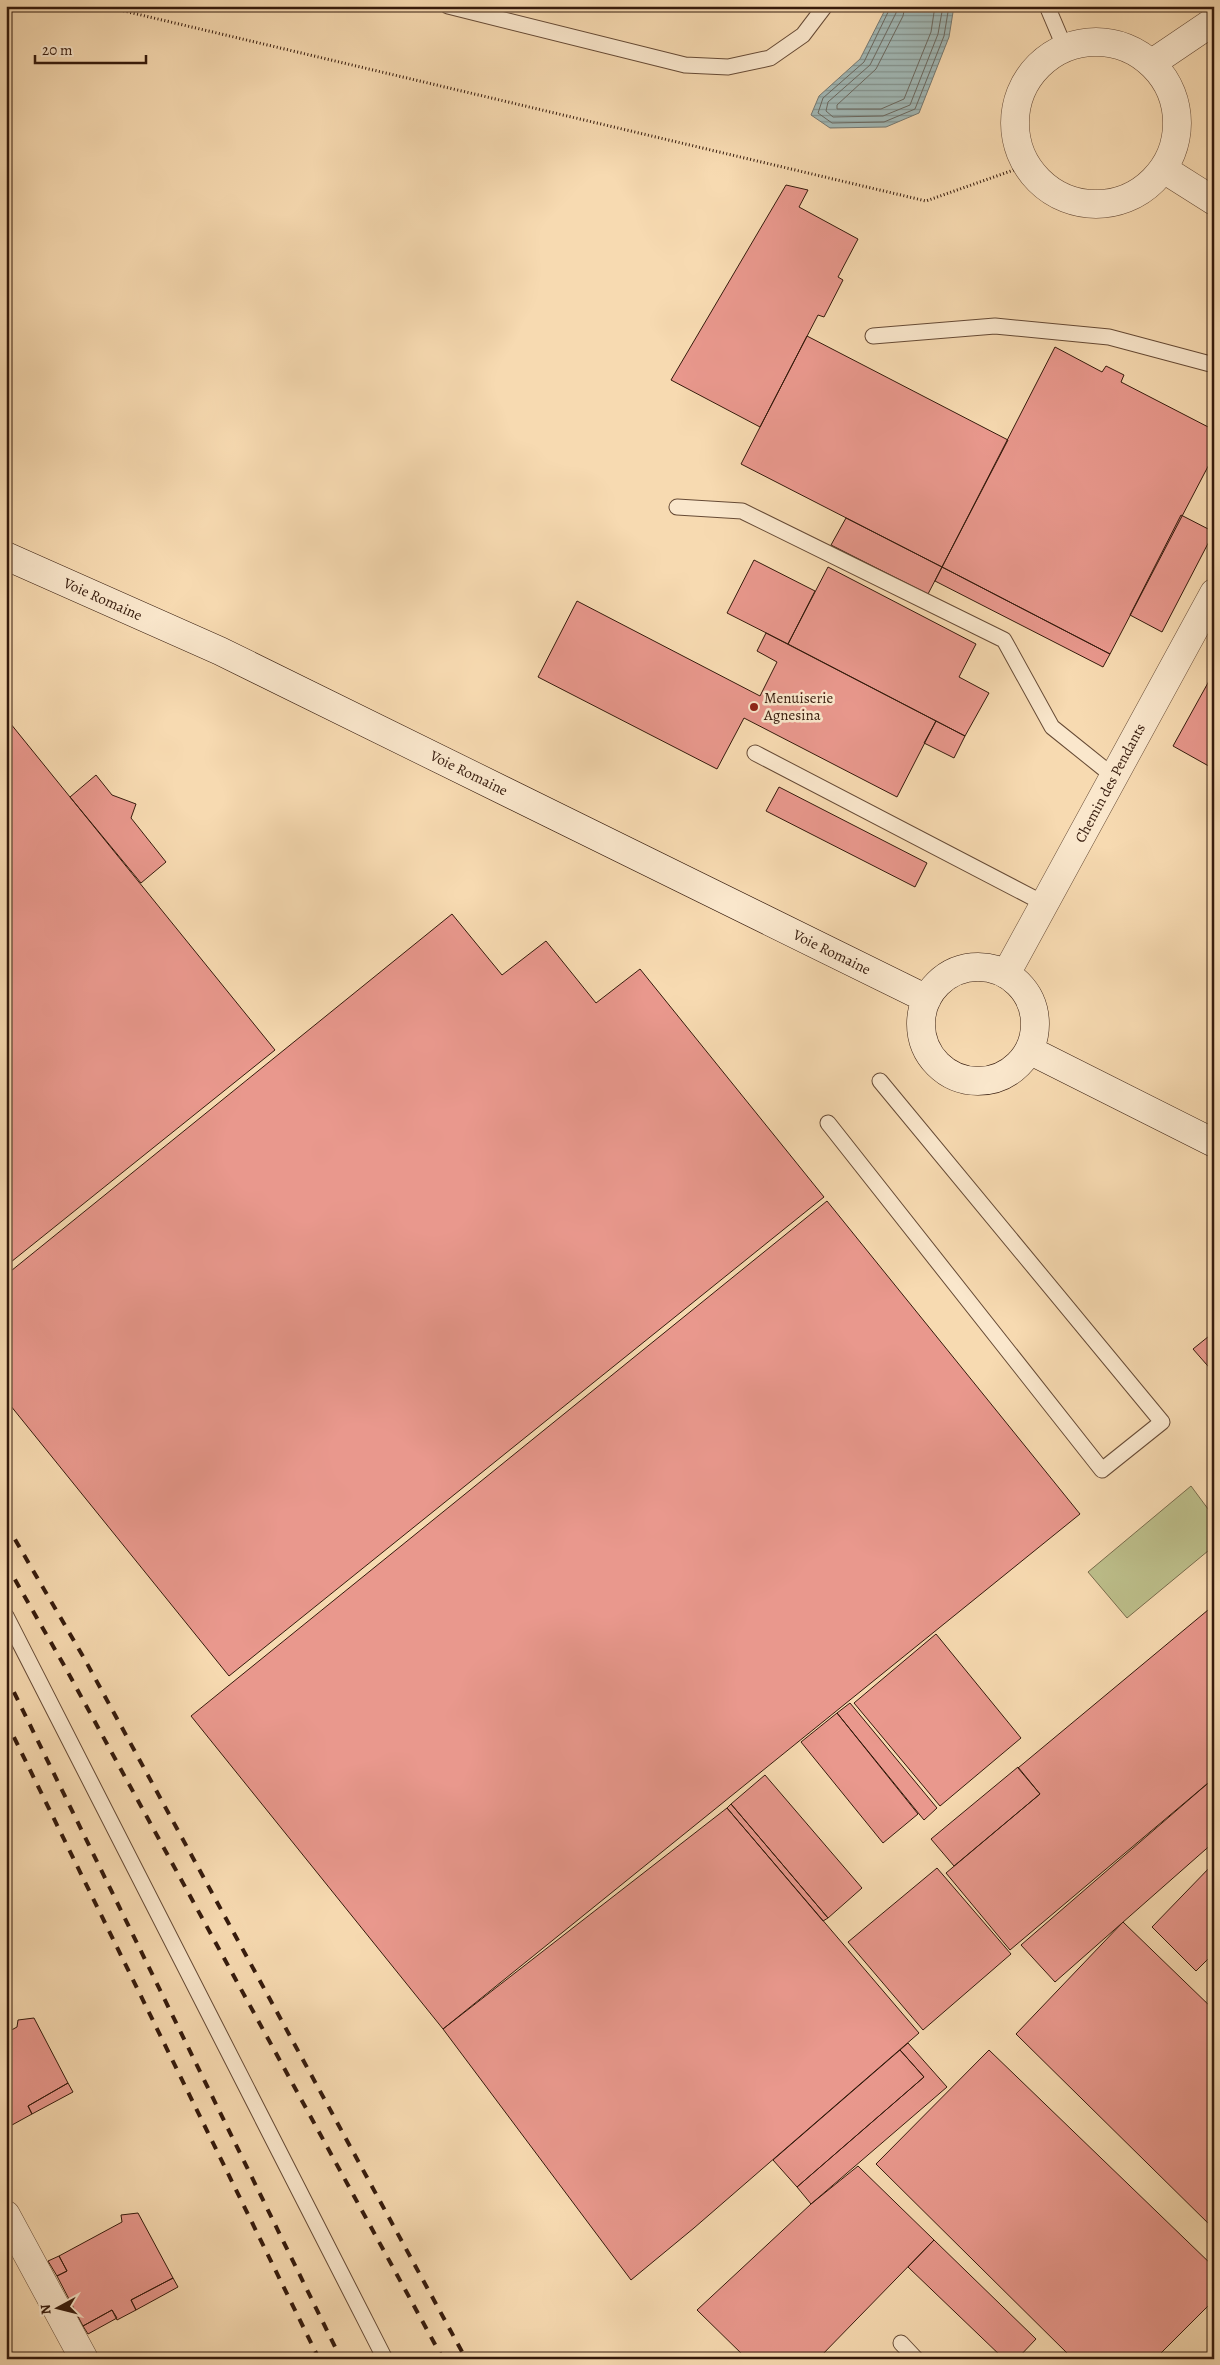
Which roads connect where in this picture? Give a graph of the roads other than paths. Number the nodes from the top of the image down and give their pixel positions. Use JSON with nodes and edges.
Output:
{"nodes":[{"id":1,"x":448,"y":6,"type":"edge"},
{"id":2,"x":825,"y":6,"type":"edge"},
{"id":3,"x":1047,"y":6,"type":"edge"},
{"id":4,"x":1214,"y":21,"type":"edge"},
{"id":5,"x":1064,"y":46,"type":"junction"},
{"id":6,"x":1152,"y":62,"type":"junction"},
{"id":7,"x":1165,"y":170,"type":"junction"},
{"id":8,"x":1214,"y":201,"type":"edge"},
{"id":9,"x":873,"y":336,"type":"dead end"},
{"id":10,"x":1214,"y":365,"type":"edge"},
{"id":11,"x":677,"y":507,"type":"dead end"},
{"id":12,"x":6,"y":556,"type":"edge"},
{"id":13,"x":1214,"y":593,"type":"edge"},
{"id":14,"x":755,"y":753,"type":"dead end"},
{"id":15,"x":1113,"y":776,"type":"junction"},
{"id":16,"x":1045,"y":904,"type":"junction"},
{"id":17,"x":1006,"y":974,"type":"junction"},
{"id":18,"x":926,"y":999,"type":"junction"},
{"id":19,"x":1030,"y":1050,"type":"junction"},
{"id":20,"x":880,"y":1081,"type":"dead end"},
{"id":21,"x":828,"y":1123,"type":"dead end"},
{"id":22,"x":1214,"y":1143,"type":"edge"},
{"id":23,"x":6,"y":1616,"type":"edge"},
{"id":24,"x":6,"y":2215,"type":"edge"},
{"id":25,"x":901,"y":2343,"type":"dead end"},
{"id":26,"x":84,"y":2359,"type":"edge"},
{"id":27,"x":385,"y":2359,"type":"edge"},
{"id":28,"x":916,"y":2359,"type":"edge"}],
"edges":[{"from":1,"to":2,"type":"lane"},
{"from":3,"to":5,"type":"lane"},
{"from":4,"to":6,"type":"main road"},
{"from":5,"to":6,"type":"main road"},
{"from":5,"to":7,"type":"main road"},
{"from":6,"to":7,"type":"main road"},
{"from":7,"to":8,"type":"main road"},
{"from":9,"to":10,"type":"lane"},
{"from":11,"to":15,"type":"lane"},
{"from":12,"to":18,"type":"main road","name":"Voie Romaine"},
{"from":13,"to":15,"type":"main road","name":"Chemin des Pendants"},
{"from":14,"to":16,"type":"lane"},
{"from":15,"to":16,"type":"main road","name":"Chemin des Pendants"},
{"from":16,"to":17,"type":"main road","name":"Chemin des Pendants"},
{"from":17,"to":18,"type":"main road"},
{"from":17,"to":19,"type":"main road"},
{"from":18,"to":19,"type":"main road"},
{"from":19,"to":22,"type":"main road"},
{"from":20,"to":21,"type":"lane"},
{"from":23,"to":27,"type":"lane"},
{"from":24,"to":26,"type":"main road"},
{"from":25,"to":28,"type":"lane"}]}
